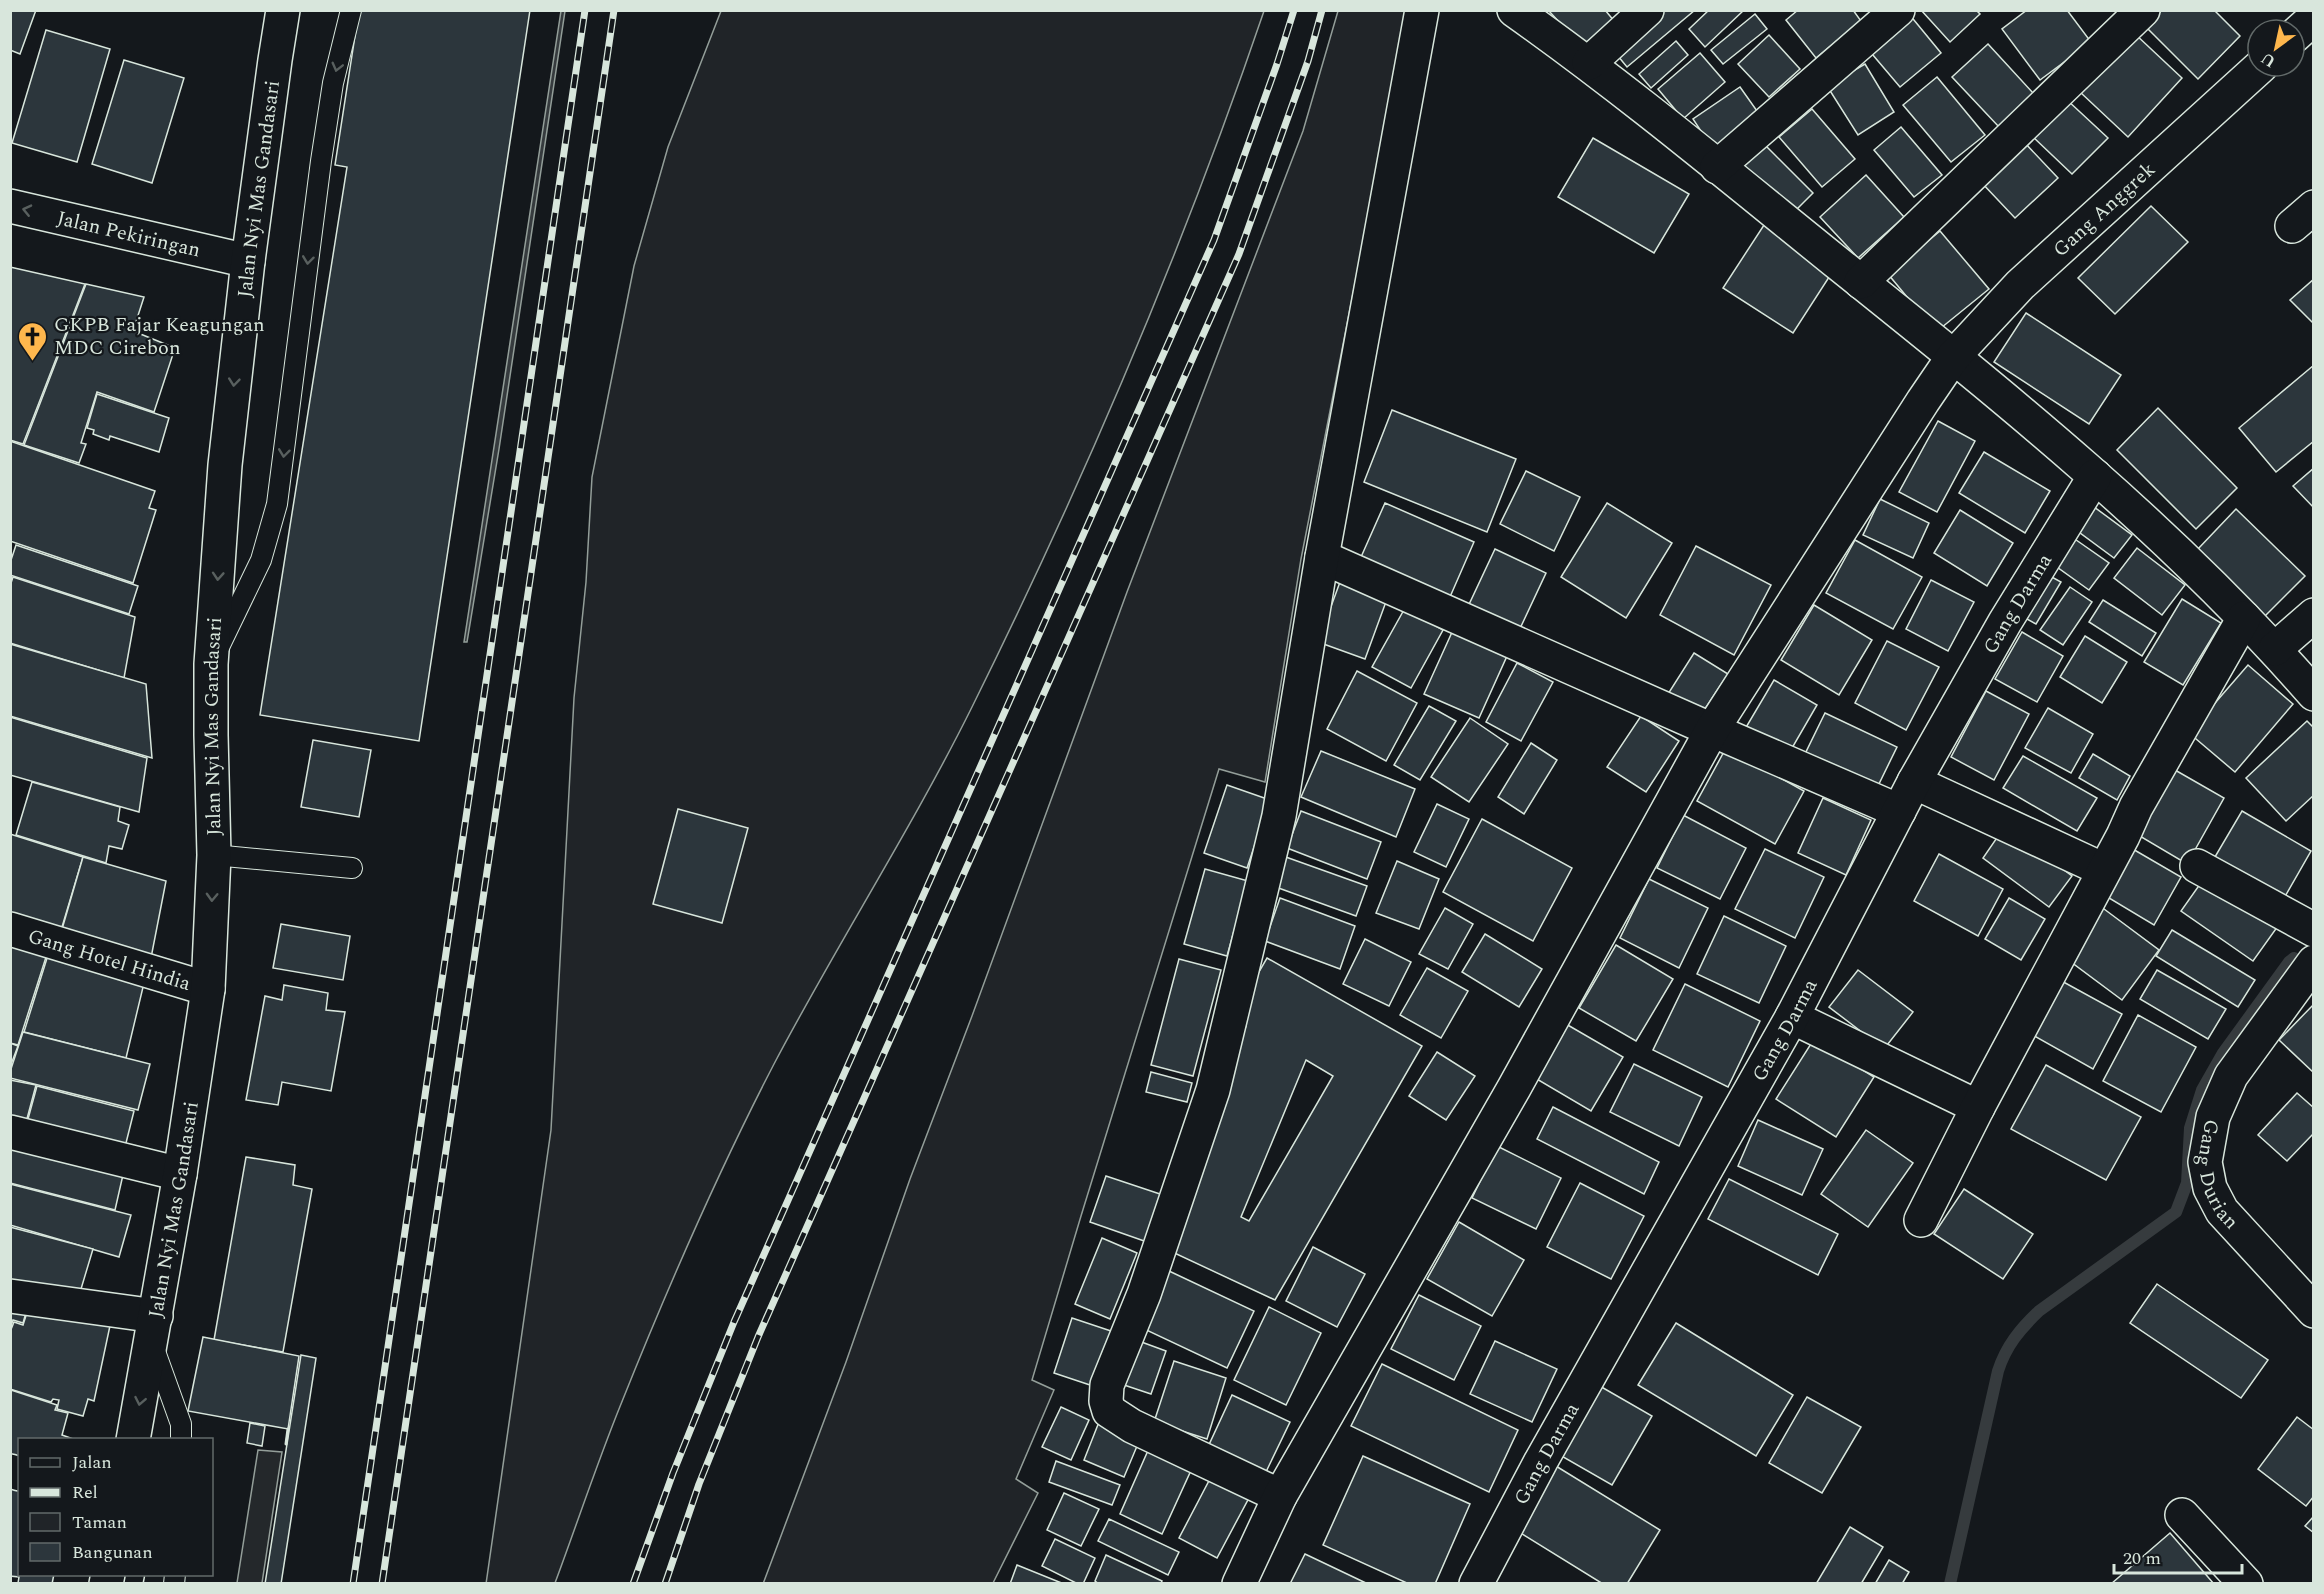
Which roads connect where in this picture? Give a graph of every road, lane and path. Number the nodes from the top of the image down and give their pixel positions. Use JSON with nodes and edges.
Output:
{"nodes":[{"id":1,"x":283,"y":10,"type":"edge"},
{"id":2,"x":351,"y":10,"type":"edge"},
{"id":3,"x":1422,"y":10,"type":"edge"},
{"id":4,"x":1514,"y":10,"type":"edge"},
{"id":5,"x":1647,"y":10,"type":"edge"},
{"id":6,"x":1898,"y":10,"type":"edge"},
{"id":7,"x":2143,"y":10,"type":"edge"},
{"id":8,"x":1589,"y":63,"type":"junction"},
{"id":9,"x":2247,"y":78,"type":"edge"},
{"id":10,"x":1717,"y":167,"type":"junction"},
{"id":11,"x":10,"y":206,"type":"edge"},
{"id":12,"x":248,"y":261,"type":"junction"},
{"id":13,"x":1861,"y":282,"type":"junction"},
{"id":14,"x":1953,"y":357,"type":"junction"},
{"id":15,"x":2095,"y":476,"type":"junction"},
{"id":16,"x":1322,"y":557,"type":"junction"},
{"id":17,"x":2313,"y":615,"type":"edge"},
{"id":18,"x":2244,"y":618,"type":"junction"},
{"id":19,"x":2275,"y":649,"type":"junction"},
{"id":20,"x":211,"y":664,"type":"junction"},
{"id":21,"x":2313,"y":694,"type":"edge"},
{"id":22,"x":1712,"y":730,"type":"junction"},
{"id":23,"x":1914,"y":782,"type":"junction"},
{"id":24,"x":1899,"y":811,"type":"junction"},
{"id":25,"x":214,"y":855,"type":"junction"},
{"id":26,"x":2197,"y":866,"type":"dead end"},
{"id":27,"x":352,"y":868,"type":"dead end"},
{"id":28,"x":2104,"y":870,"type":"junction"},
{"id":29,"x":10,"y":929,"type":"edge"},
{"id":30,"x":2313,"y":930,"type":"edge"},
{"id":31,"x":2313,"y":962,"type":"edge"},
{"id":32,"x":208,"y":989,"type":"junction"},
{"id":33,"x":1792,"y":1017,"type":"junction"},
{"id":34,"x":1978,"y":1107,"type":"junction"},
{"id":35,"x":10,"y":1132,"type":"edge"},
{"id":36,"x":180,"y":1174,"type":"junction"},
{"id":37,"x":1921,"y":1220,"type":"dead end"},
{"id":38,"x":10,"y":1296,"type":"edge"},
{"id":39,"x":2313,"y":1311,"type":"edge"},
{"id":40,"x":154,"y":1328,"type":"junction"},
{"id":41,"x":133,"y":1438,"type":"edge"},
{"id":42,"x":182,"y":1438,"type":"edge"},
{"id":43,"x":1280,"y":1496,"type":"junction"},
{"id":44,"x":2182,"y":1515,"type":"dead end"},
{"id":45,"x":1239,"y":1584,"type":"edge"},
{"id":46,"x":1476,"y":1584,"type":"edge"},
{"id":47,"x":2246,"y":1584,"type":"edge"}],
"edges":[{"from":1,"to":12,"type":"street","name":"Jalan Nyi Mas Gandasari"},
{"from":2,"to":20,"type":"lane","one_way":true},
{"from":3,"to":16,"type":"street"},
{"from":4,"to":8,"type":"street"},
{"from":5,"to":8,"type":"street"},
{"from":6,"to":10,"type":"street"},
{"from":7,"to":13,"type":"street"},
{"from":8,"to":10,"type":"street"},
{"from":9,"to":14,"type":"street","name":"Gang Anggrek"},
{"from":10,"to":13,"type":"street"},
{"from":12,"to":11,"type":"street","name":"Jalan Pekiringan","one_way":true},
{"from":12,"to":20,"type":"street","name":"Jalan Nyi Mas Gandasari","one_way":true},
{"from":13,"to":14,"type":"street"},
{"from":14,"to":15,"type":"street"},
{"from":14,"to":22,"type":"street","name":"Gang Anggrek"},
{"from":15,"to":18,"type":"street"},
{"from":15,"to":23,"type":"street","name":"Gang Darma"},
{"from":16,"to":22,"type":"street"},
{"from":16,"to":43,"type":"street"},
{"from":17,"to":19,"type":"street"},
{"from":18,"to":19,"type":"street"},
{"from":18,"to":28,"type":"street"},
{"from":19,"to":21,"type":"street"},
{"from":20,"to":25,"type":"street","name":"Jalan Nyi Mas Gandasari"},
{"from":22,"to":24,"type":"street"},
{"from":22,"to":43,"type":"street","name":"Gang Anggrek"},
{"from":23,"to":24,"type":"street","name":"Gang Darma"},
{"from":23,"to":28,"type":"street"},
{"from":24,"to":33,"type":"street","name":"Gang Darma"},
{"from":25,"to":27,"type":"lane"},
{"from":25,"to":32,"type":"street","name":"Jalan Nyi Mas Gandasari","one_way":true},
{"from":26,"to":30,"type":"street"},
{"from":28,"to":34,"type":"street"},
{"from":29,"to":32,"type":"street","name":"Gang Hotel Hindia"},
{"from":31,"to":39,"type":"street","name":"Gang Durian"},
{"from":32,"to":36,"type":"street","name":"Jalan Nyi Mas Gandasari"},
{"from":33,"to":34,"type":"street"},
{"from":33,"to":46,"type":"street","name":"Gang Darma"},
{"from":34,"to":37,"type":"street"},
{"from":35,"to":36,"type":"street"},
{"from":36,"to":40,"type":"street","name":"Jalan Nyi Mas Gandasari"},
{"from":38,"to":40,"type":"street"},
{"from":40,"to":41,"type":"street","name":"Jalan Nyi Mas Gandasari","one_way":true},
{"from":40,"to":42,"type":"lane"},
{"from":43,"to":45,"type":"street","name":"Gang Anggrek"},
{"from":44,"to":47,"type":"street"}]}
